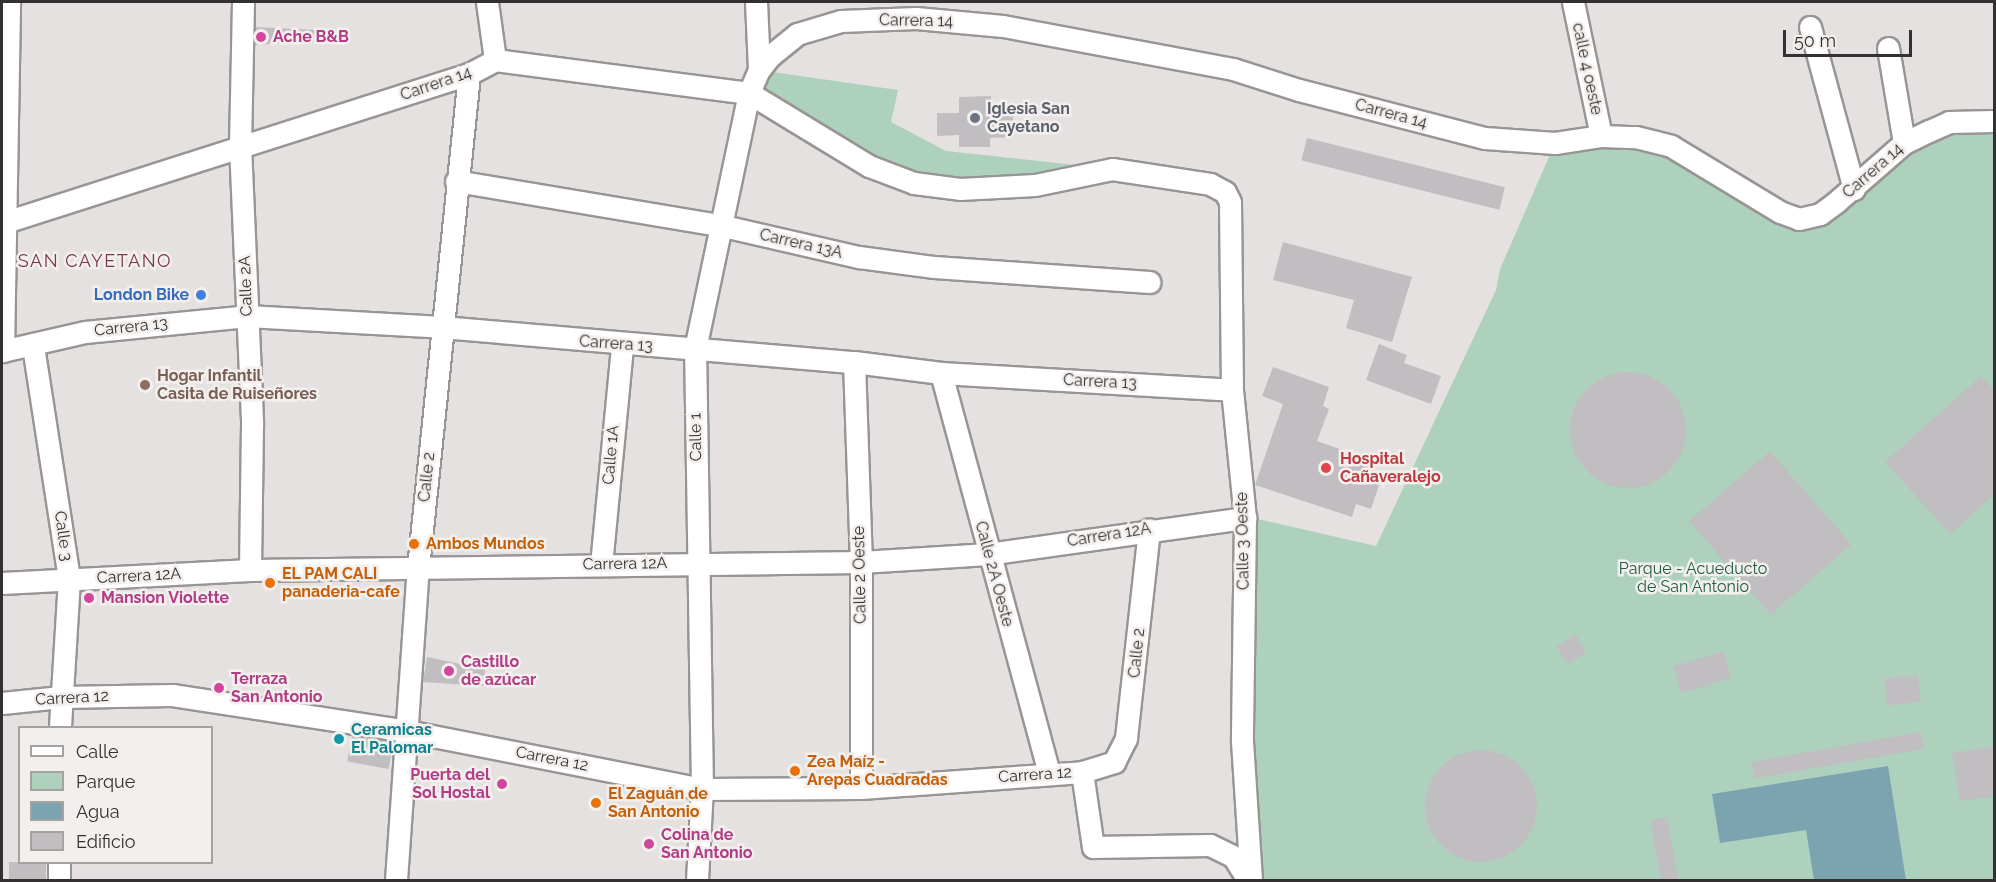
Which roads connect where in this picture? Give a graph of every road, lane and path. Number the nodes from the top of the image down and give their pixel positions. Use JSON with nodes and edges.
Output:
{"nodes":[{"id":1,"x":9,"y":2,"type":"edge"},
{"id":2,"x":243,"y":2,"type":"edge"},
{"id":3,"x":486,"y":2,"type":"edge"},
{"id":4,"x":756,"y":2,"type":"edge"},
{"id":5,"x":1573,"y":2,"type":"edge"},
{"id":6,"x":1810,"y":27,"type":"dead end"},
{"id":7,"x":1888,"y":48,"type":"dead end"},
{"id":8,"x":495,"y":60,"type":"junction"},
{"id":9,"x":759,"y":70,"type":"junction"},
{"id":10,"x":469,"y":74,"type":"junction"},
{"id":11,"x":749,"y":93,"type":"junction"},
{"id":12,"x":1995,"y":121,"type":"edge"},
{"id":13,"x":1601,"y":136,"type":"junction"},
{"id":14,"x":1904,"y":144,"type":"junction"},
{"id":15,"x":240,"y":145,"type":"junction"},
{"id":16,"x":456,"y":181,"type":"junction"},
{"id":17,"x":1854,"y":189,"type":"junction"},
{"id":18,"x":4,"y":223,"type":"edge"},
{"id":19,"x":719,"y":225,"type":"junction"},
{"id":20,"x":1149,"y":282,"type":"dead end"},
{"id":21,"x":247,"y":316,"type":"junction"},
{"id":22,"x":442,"y":327,"type":"junction"},
{"id":23,"x":622,"y":345,"type":"junction"},
{"id":24,"x":33,"y":346,"type":"junction"},
{"id":25,"x":695,"y":349,"type":"junction"},
{"id":26,"x":2,"y":351,"type":"edge"},
{"id":27,"x":854,"y":362,"type":"junction"},
{"id":28,"x":941,"y":373,"type":"junction"},
{"id":29,"x":1232,"y":390,"type":"junction"},
{"id":30,"x":1245,"y":518,"type":"junction"},
{"id":31,"x":1149,"y":529,"type":"junction"},
{"id":32,"x":988,"y":554,"type":"junction"},
{"id":33,"x":861,"y":562,"type":"junction"},
{"id":34,"x":699,"y":563,"type":"junction"},
{"id":35,"x":601,"y":565,"type":"junction"},
{"id":36,"x":418,"y":568,"type":"junction"},
{"id":37,"x":250,"y":570,"type":"junction"},
{"id":38,"x":69,"y":579,"type":"junction"},
{"id":39,"x":2,"y":583,"type":"edge"},
{"id":40,"x":61,"y":697,"type":"junction"},
{"id":41,"x":2,"y":703,"type":"edge"},
{"id":42,"x":60,"y":726,"type":"edge"},
{"id":43,"x":407,"y":731,"type":"junction"},
{"id":44,"x":1105,"y":768,"type":"joint"},
{"id":45,"x":1082,"y":772,"type":"junction"},
{"id":46,"x":1049,"y":774,"type":"junction"},
{"id":47,"x":861,"y":788,"type":"junction"},
{"id":48,"x":702,"y":789,"type":"junction"},
{"id":49,"x":59,"y":864,"type":"edge"},
{"id":50,"x":59,"y":880,"type":"edge"},
{"id":51,"x":396,"y":880,"type":"edge"},
{"id":52,"x":697,"y":880,"type":"edge"},
{"id":53,"x":1249,"y":880,"type":"edge"}],
"edges":[{"from":1,"to":18,"type":"street"},
{"from":2,"to":15,"type":"street","name":"Calle 2A"},
{"from":3,"to":8,"type":"street"},
{"from":4,"to":9,"type":"street","name":"Calle 1"},
{"from":5,"to":13,"type":"street","name":"calle 4 oeste"},
{"from":6,"to":17,"type":"street"},
{"from":7,"to":14,"type":"street"},
{"from":8,"to":10,"type":"street","name":"Carrera 14"},
{"from":8,"to":11,"type":"street"},
{"from":9,"to":11,"type":"street","name":"Calle 1"},
{"from":9,"to":13,"type":"street","name":"Carrera 14"},
{"from":10,"to":15,"type":"street","name":"Carrera 14"},
{"from":10,"to":16,"type":"street","name":"Calle 2"},
{"from":11,"to":19,"type":"street","name":"Calle 1"},
{"from":11,"to":29,"type":"street","name":"Calle 3 Oeste"},
{"from":12,"to":14,"type":"street","name":"Carrera 14"},
{"from":13,"to":17,"type":"street","name":"Carrera 14"},
{"from":14,"to":17,"type":"street","name":"Carrera 14"},
{"from":15,"to":18,"type":"street","name":"Carrera 14"},
{"from":15,"to":21,"type":"street","name":"Calle 2A"},
{"from":16,"to":19,"type":"street","name":"Carrera 13A"},
{"from":16,"to":22,"type":"street","name":"Calle 2"},
{"from":18,"to":26,"type":"street"},
{"from":19,"to":20,"type":"street","name":"Carrera 13A"},
{"from":19,"to":25,"type":"street","name":"Calle 1"},
{"from":21,"to":22,"type":"street","name":"Carrera 13"},
{"from":21,"to":24,"type":"street","name":"Carrera 13"},
{"from":21,"to":37,"type":"street","name":"Calle 2A"},
{"from":22,"to":23,"type":"street","name":"Carrera 13"},
{"from":22,"to":36,"type":"street","name":"Calle 2"},
{"from":23,"to":25,"type":"street","name":"Carrera 13"},
{"from":23,"to":35,"type":"street","name":"Calle 1A"},
{"from":24,"to":26,"type":"street","name":"Carrera 13"},
{"from":24,"to":38,"type":"street","name":"Calle 3"},
{"from":25,"to":27,"type":"street","name":"Carrera 13"},
{"from":25,"to":34,"type":"street","name":"Calle 1"},
{"from":27,"to":28,"type":"street","name":"Carrera 13"},
{"from":27,"to":33,"type":"street","name":"Calle 2 Oeste"},
{"from":28,"to":29,"type":"street","name":"Carrera 13"},
{"from":28,"to":32,"type":"street","name":"Calle 2A Oeste"},
{"from":29,"to":30,"type":"street","name":"Calle 3 Oeste"},
{"from":30,"to":31,"type":"street","name":"Carrera 12A"},
{"from":30,"to":53,"type":"street","name":"Calle 3 Oeste"},
{"from":31,"to":32,"type":"street","name":"Carrera 12A"},
{"from":31,"to":44,"type":"street","name":"Calle 2"},
{"from":32,"to":33,"type":"street","name":"Carrera 12A"},
{"from":32,"to":46,"type":"street","name":"Calle 2A Oeste"},
{"from":33,"to":34,"type":"street","name":"Carrera 12A"},
{"from":33,"to":47,"type":"street","name":"Calle 2 Oeste"},
{"from":34,"to":35,"type":"street","name":"Carrera 12A"},
{"from":34,"to":48,"type":"street","name":"Calle 1"},
{"from":35,"to":36,"type":"street","name":"Carrera 12A"},
{"from":36,"to":37,"type":"street","name":"Carrera 12A"},
{"from":36,"to":43,"type":"street","name":"Calle 2"},
{"from":37,"to":38,"type":"street","name":"Carrera 12A"},
{"from":38,"to":39,"type":"street","name":"Carrera 12A"},
{"from":38,"to":40,"type":"street","name":"Calle 3"},
{"from":40,"to":41,"type":"street","name":"Carrera 12"},
{"from":40,"to":42,"type":"street","name":"Calle 3"},
{"from":40,"to":43,"type":"street","name":"Carrera 12"},
{"from":43,"to":48,"type":"street","name":"Carrera 12"},
{"from":43,"to":51,"type":"street","name":"Calle 2"},
{"from":44,"to":45,"type":"street","name":"Carrera 12"},
{"from":45,"to":46,"type":"street","name":"Carrera 12"},
{"from":45,"to":53,"type":"street"},
{"from":46,"to":47,"type":"street","name":"Carrera 12"},
{"from":47,"to":48,"type":"street","name":"Carrera 12"},
{"from":48,"to":52,"type":"street","name":"Calle 1"},
{"from":49,"to":50,"type":"street"}]}
